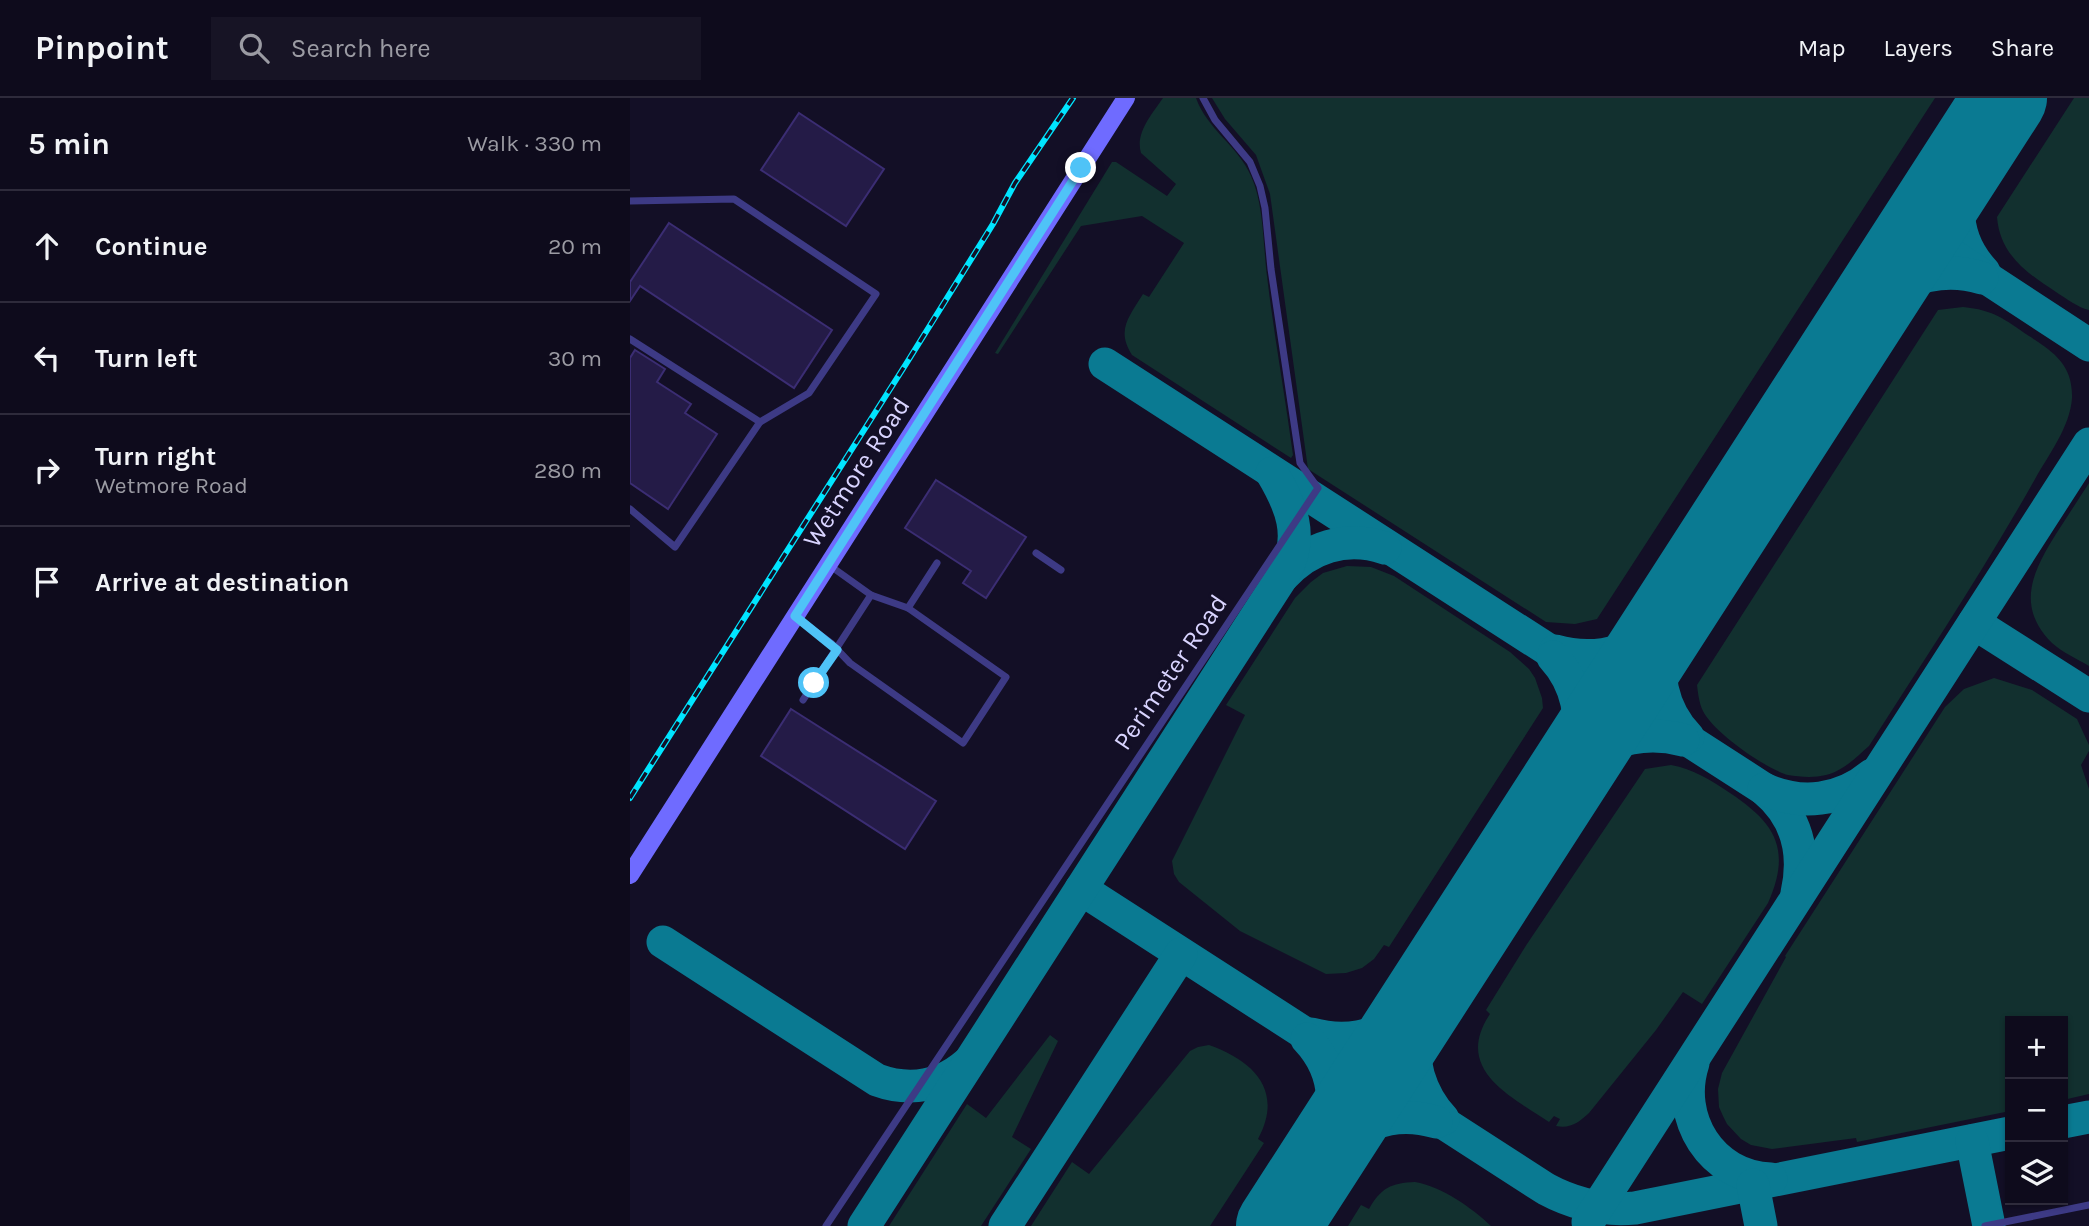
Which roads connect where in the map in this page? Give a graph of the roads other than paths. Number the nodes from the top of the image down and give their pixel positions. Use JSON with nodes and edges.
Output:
{"nodes":[{"id":1,"x":1126,"y":98,"type":"edge"},
{"id":2,"x":1203,"y":98,"type":"edge"},
{"id":3,"x":630,"y":201,"type":"edge"},
{"id":4,"x":630,"y":339,"type":"edge"},
{"id":5,"x":760,"y":422,"type":"junction"},
{"id":6,"x":630,"y":509,"type":"edge"},
{"id":7,"x":1036,"y":554,"type":"dead end"},
{"id":8,"x":937,"y":563,"type":"dead end"},
{"id":9,"x":828,"y":565,"type":"junction"},
{"id":10,"x":1061,"y":570,"type":"dead end"},
{"id":11,"x":871,"y":596,"type":"junction"},
{"id":12,"x":908,"y":608,"type":"junction"},
{"id":13,"x":795,"y":616,"type":"junction"},
{"id":14,"x":837,"y":650,"type":"junction"},
{"id":15,"x":803,"y":700,"type":"dead end"},
{"id":16,"x":630,"y":875,"type":"edge"},
{"id":17,"x":2089,"y":1205,"type":"edge"},
{"id":18,"x":826,"y":1226,"type":"edge"},
{"id":19,"x":1985,"y":1226,"type":"edge"}],
"edges":[{"from":1,"to":9,"type":"main road","name":"Wetmore Road"},
{"from":2,"to":18,"type":"lane","name":"Perimeter Road"},
{"from":3,"to":5,"type":"lane"},
{"from":4,"to":5,"type":"lane"},
{"from":5,"to":6,"type":"lane"},
{"from":7,"to":10,"type":"lane"},
{"from":8,"to":12,"type":"lane"},
{"from":9,"to":11,"type":"lane"},
{"from":9,"to":13,"type":"main road","name":"Wetmore Road"},
{"from":11,"to":12,"type":"lane"},
{"from":11,"to":14,"type":"lane"},
{"from":12,"to":14,"type":"lane"},
{"from":13,"to":14,"type":"lane"},
{"from":13,"to":16,"type":"main road","name":"Wetmore Road"},
{"from":14,"to":15,"type":"lane"},
{"from":17,"to":19,"type":"lane"}]}
